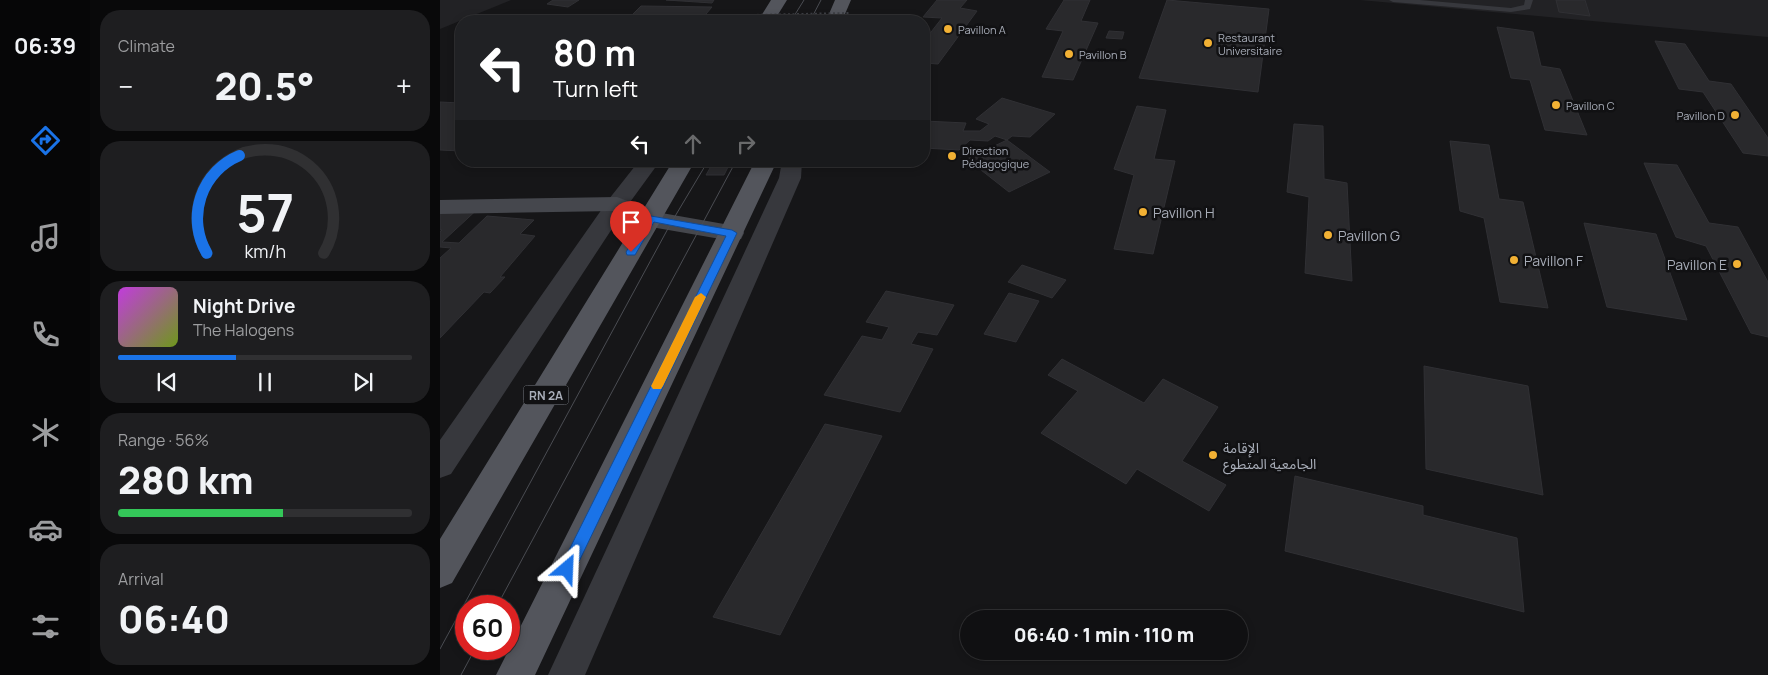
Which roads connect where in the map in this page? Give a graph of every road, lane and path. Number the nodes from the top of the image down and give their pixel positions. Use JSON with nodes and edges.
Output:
{"nodes":[{"id":1,"x":779,"y":0,"type":"edge"},
{"id":2,"x":1393,"y":0,"type":"edge"},
{"id":3,"x":1528,"y":0,"type":"edge"},
{"id":4,"x":846,"y":7,"type":"edge"},
{"id":5,"x":762,"y":15,"type":"edge"},
{"id":6,"x":783,"y":15,"type":"edge"},
{"id":7,"x":645,"y":167,"type":"edge"},
{"id":8,"x":681,"y":167,"type":"edge"},
{"id":9,"x":763,"y":167,"type":"edge"},
{"id":10,"x":791,"y":167,"type":"edge"},
{"id":11,"x":617,"y":204,"type":"junction"},
{"id":12,"x":440,"y":207,"type":"edge"},
{"id":13,"x":651,"y":219,"type":"junction"},
{"id":14,"x":732,"y":233,"type":"junction"},
{"id":15,"x":440,"y":465,"type":"edge"},
{"id":16,"x":440,"y":571,"type":"edge"},
{"id":17,"x":516,"y":675,"type":"edge"},
{"id":18,"x":566,"y":675,"type":"edge"}],
"edges":[{"from":1,"to":5,"type":"main road"},
{"from":2,"to":3,"type":"lane"},
{"from":4,"to":6,"type":"path","bridge":true},
{"from":7,"to":11,"type":"street"},
{"from":8,"to":13,"type":"main road","number":"RN 2A"},
{"from":9,"to":14,"type":"main road"},
{"from":10,"to":18,"type":"street"},
{"from":11,"to":12,"type":"main road"},
{"from":11,"to":13,"type":"main road"},
{"from":11,"to":15,"type":"street"},
{"from":13,"to":14,"type":"main road"},
{"from":13,"to":16,"type":"main road","number":"RN 2A"},
{"from":14,"to":17,"type":"main road"}]}
